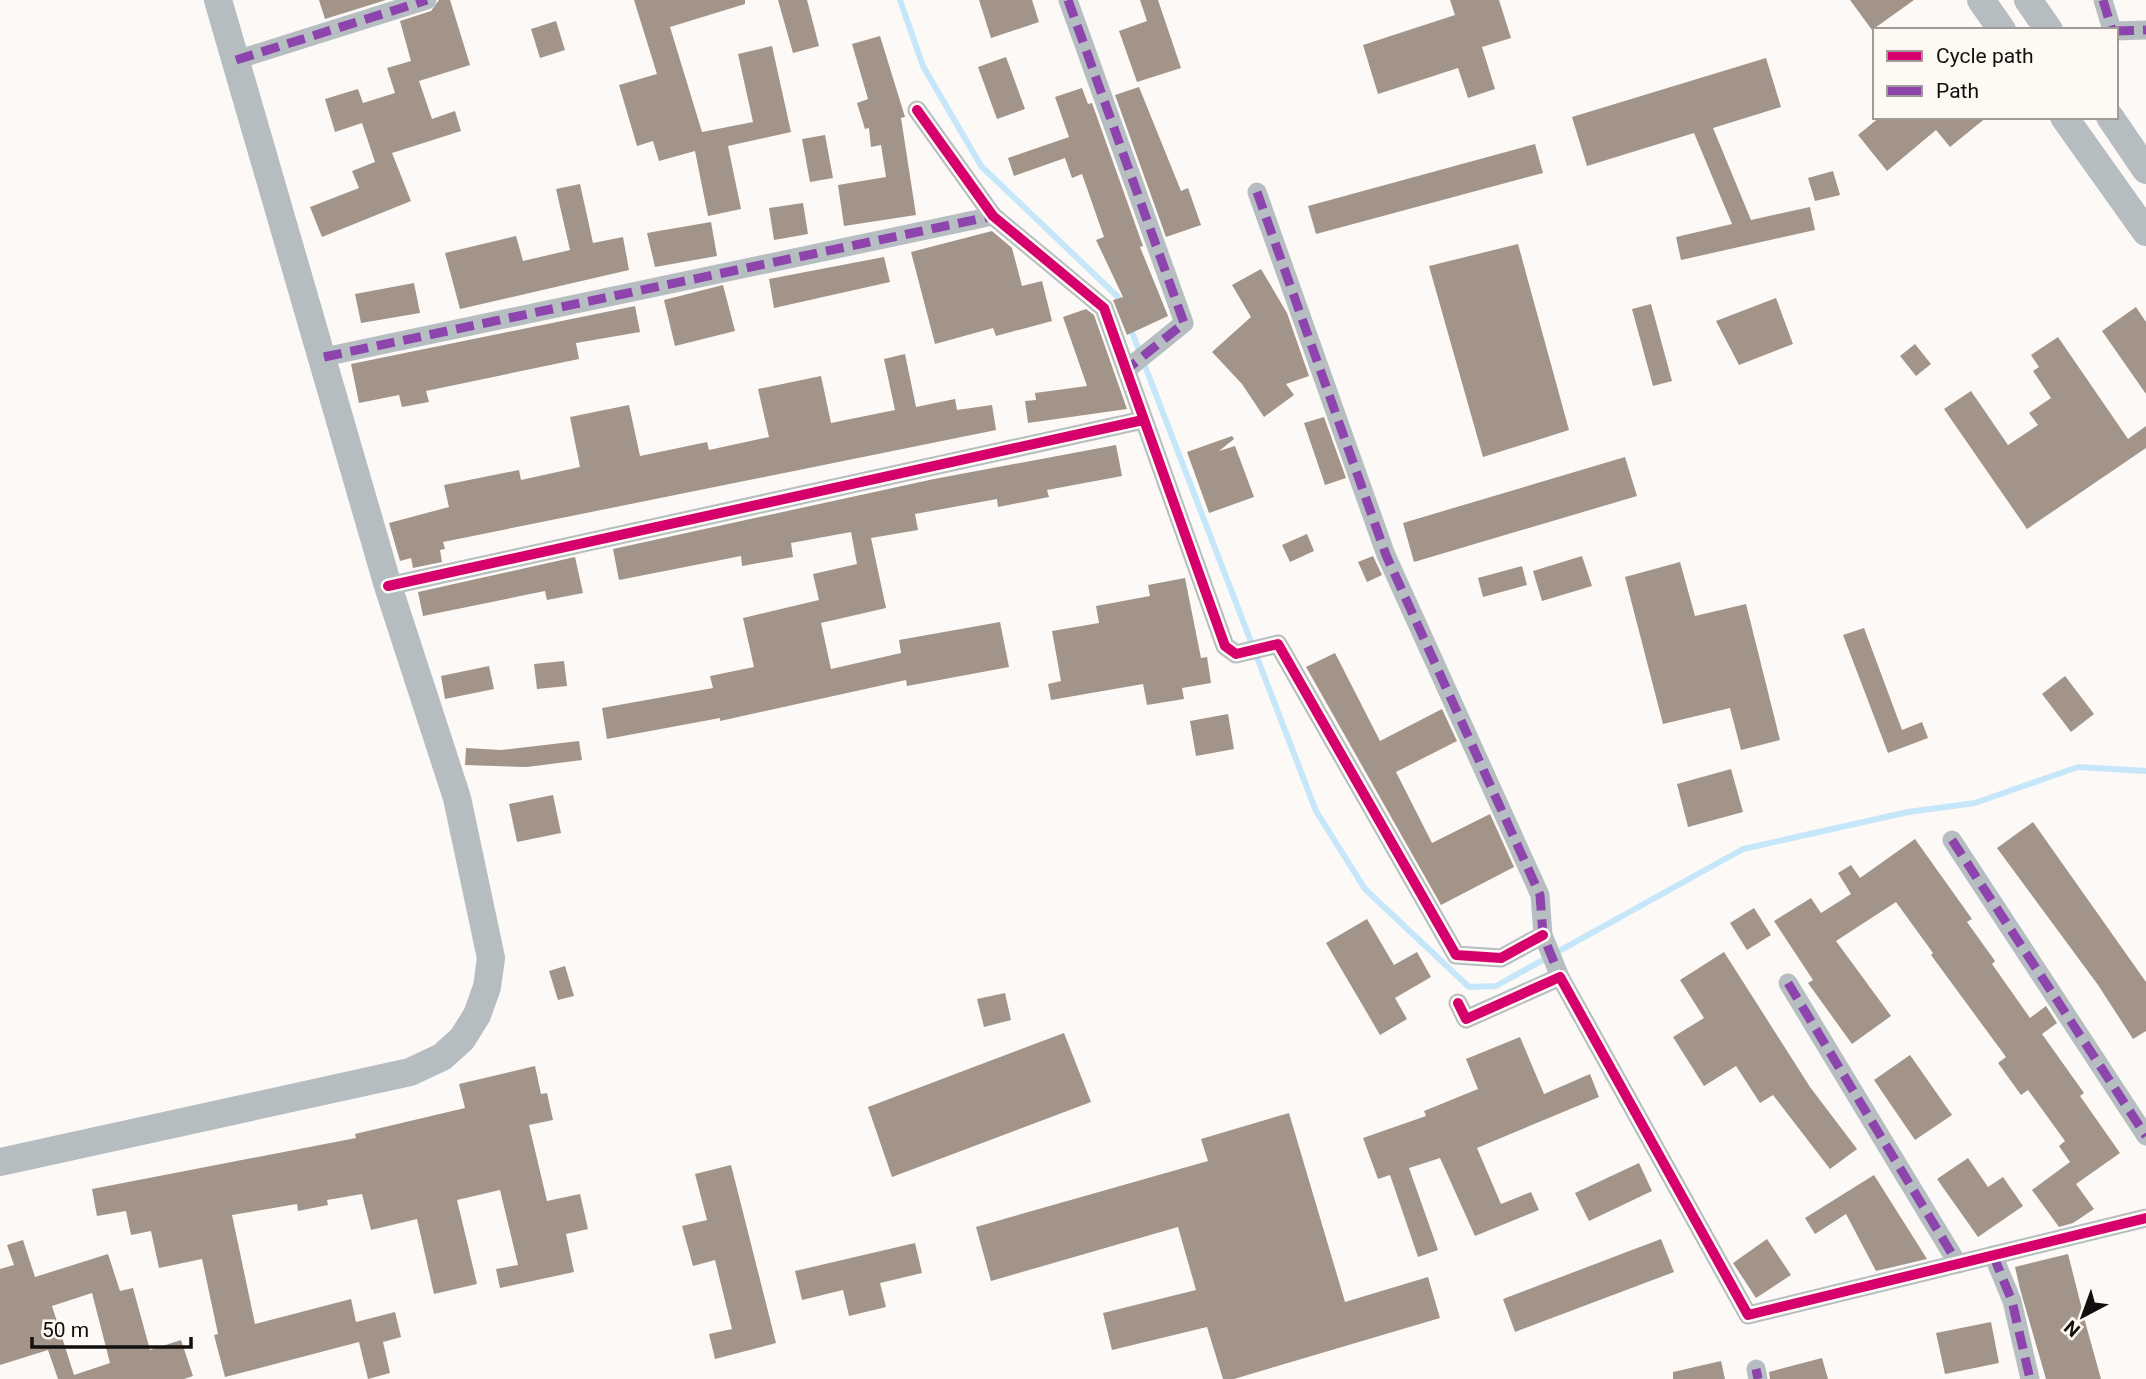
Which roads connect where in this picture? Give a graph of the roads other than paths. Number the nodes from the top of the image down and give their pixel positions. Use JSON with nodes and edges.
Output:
{"nodes":[{"id":1,"x":218,"y":0,"type":"edge"},
{"id":2,"x":428,"y":0,"type":"edge"},
{"id":3,"x":1068,"y":0,"type":"edge"},
{"id":4,"x":1982,"y":0,"type":"edge"},
{"id":5,"x":2028,"y":0,"type":"edge"},
{"id":6,"x":2102,"y":0,"type":"edge"},
{"id":7,"x":2001,"y":28,"type":"edge"},
{"id":8,"x":2048,"y":28,"type":"edge"},
{"id":9,"x":2113,"y":28,"type":"edge"},
{"id":10,"x":2118,"y":30,"type":"edge"},
{"id":11,"x":2146,"y":30,"type":"edge"},
{"id":12,"x":236,"y":60,"type":"junction"},
{"id":13,"x":917,"y":110,"type":"dead end"},
{"id":14,"x":2065,"y":119,"type":"edge"},
{"id":15,"x":2111,"y":119,"type":"edge"},
{"id":16,"x":2146,"y":170,"type":"edge"},
{"id":17,"x":1257,"y":192,"type":"dead end"},
{"id":18,"x":993,"y":216,"type":"junction"},
{"id":19,"x":2146,"y":232,"type":"edge"},
{"id":20,"x":324,"y":357,"type":"junction"},
{"id":21,"x":1136,"y":361,"type":"junction"},
{"id":22,"x":1143,"y":420,"type":"junction"},
{"id":23,"x":388,"y":586,"type":"junction"},
{"id":24,"x":1952,"y":840,"type":"dead end"},
{"id":25,"x":1543,"y":935,"type":"junction"},
{"id":26,"x":1560,"y":977,"type":"junction"},
{"id":27,"x":1788,"y":982,"type":"dead end"},
{"id":28,"x":1458,"y":1003,"type":"dead end"},
{"id":29,"x":2146,"y":1136,"type":"edge"},
{"id":30,"x":0,"y":1162,"type":"edge"},
{"id":31,"x":2146,"y":1218,"type":"edge"},
{"id":32,"x":1993,"y":1255,"type":"junction"},
{"id":33,"x":1958,"y":1264,"type":"junction"},
{"id":34,"x":2030,"y":1379,"type":"edge"}],
"edges":[{"from":1,"to":12,"type":"main road"},
{"from":2,"to":12,"type":"street"},
{"from":3,"to":21,"type":"street"},
{"from":4,"to":7,"type":"main road"},
{"from":5,"to":8,"type":"main road"},
{"from":6,"to":9,"type":"street"},
{"from":10,"to":11,"type":"street"},
{"from":12,"to":20,"type":"main road"},
{"from":13,"to":18,"type":"street"},
{"from":14,"to":19,"type":"main road"},
{"from":15,"to":16,"type":"main road"},
{"from":17,"to":25,"type":"street"},
{"from":18,"to":20,"type":"street"},
{"from":18,"to":21,"type":"street"},
{"from":20,"to":23,"type":"main road"},
{"from":21,"to":22,"type":"street"},
{"from":22,"to":23,"type":"street"},
{"from":22,"to":25,"type":"street"},
{"from":23,"to":30,"type":"main road"},
{"from":24,"to":29,"type":"street"},
{"from":25,"to":26,"type":"street"},
{"from":26,"to":28,"type":"street"},
{"from":26,"to":33,"type":"street"},
{"from":27,"to":33,"type":"street"},
{"from":31,"to":32,"type":"street"},
{"from":32,"to":33,"type":"street"},
{"from":32,"to":34,"type":"street"}]}
